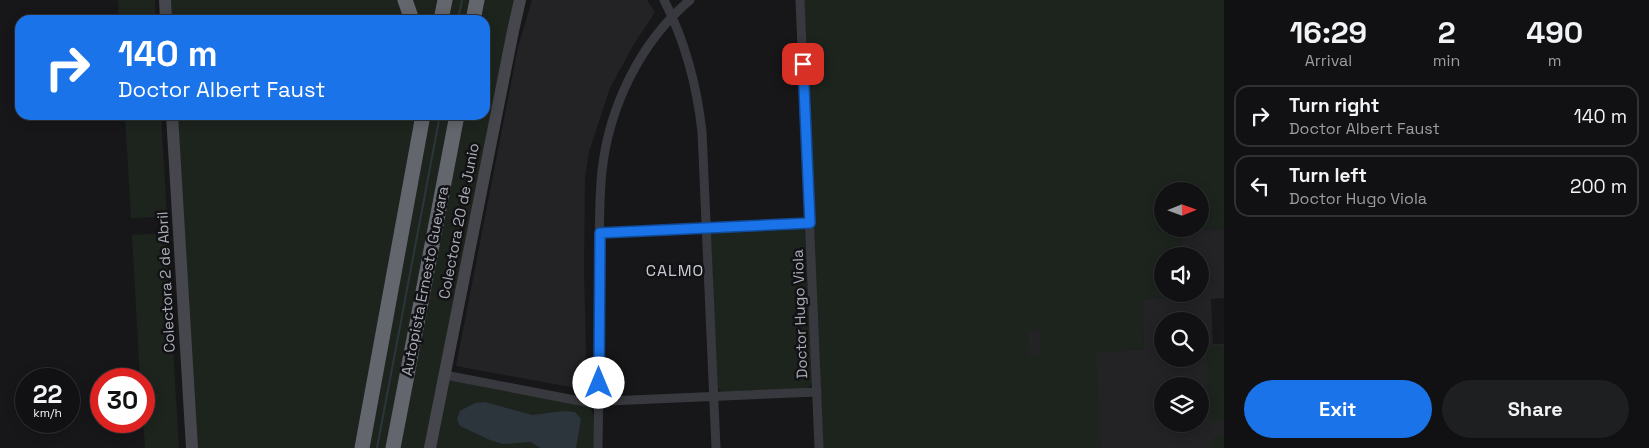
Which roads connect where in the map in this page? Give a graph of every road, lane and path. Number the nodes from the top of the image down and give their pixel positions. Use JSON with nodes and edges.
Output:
{"nodes":[{"id":1,"x":164,"y":0,"type":"edge"},
{"id":2,"x":405,"y":0,"type":"edge"},
{"id":3,"x":445,"y":0,"type":"edge"},
{"id":4,"x":478,"y":0,"type":"edge"},
{"id":5,"x":520,"y":0,"type":"edge"},
{"id":6,"x":664,"y":0,"type":"edge"},
{"id":7,"x":690,"y":0,"type":"edge"},
{"id":8,"x":800,"y":0,"type":"edge"},
{"id":9,"x":166,"y":15,"type":"edge"},
{"id":10,"x":410,"y":15,"type":"edge"},
{"id":11,"x":443,"y":15,"type":"edge"},
{"id":12,"x":474,"y":15,"type":"edge"},
{"id":13,"x":672,"y":18,"type":"junction"},
{"id":14,"x":172,"y":120,"type":"edge"},
{"id":15,"x":421,"y":120,"type":"edge"},
{"id":16,"x":456,"y":120,"type":"edge"},
{"id":17,"x":810,"y":223,"type":"junction"},
{"id":18,"x":706,"y":228,"type":"junction"},
{"id":19,"x":600,"y":233,"type":"junction"},
{"id":20,"x":445,"y":375,"type":"junction"},
{"id":21,"x":817,"y":392,"type":"junction"},
{"id":22,"x":714,"y":397,"type":"junction"},
{"id":23,"x":598,"y":402,"type":"junction"},
{"id":24,"x":192,"y":448,"type":"edge"},
{"id":25,"x":362,"y":448,"type":"edge"},
{"id":26,"x":393,"y":448,"type":"edge"},
{"id":27,"x":430,"y":448,"type":"edge"},
{"id":28,"x":598,"y":448,"type":"edge"},
{"id":29,"x":716,"y":448,"type":"edge"},
{"id":30,"x":819,"y":448,"type":"edge"}],
"edges":[{"from":1,"to":9,"type":"main road"},
{"from":2,"to":10,"type":"highway"},
{"from":3,"to":11,"type":"highway"},
{"from":4,"to":12,"type":"highway"},
{"from":5,"to":20,"type":"main road","name":"Colectora 20 de Junio"},
{"from":6,"to":13,"type":"street"},
{"from":7,"to":13,"type":"street"},
{"from":8,"to":17,"type":"street","name":"Doctor Hugo Viola"},
{"from":13,"to":18,"type":"street"},
{"from":13,"to":19,"type":"street"},
{"from":14,"to":24,"type":"main road","name":"Colectora 2 de Abril"},
{"from":15,"to":25,"type":"highway","name":"Autopista Ernesto Guevara"},
{"from":16,"to":26,"type":"highway","name":"Autopista Ernesto Guevara"},
{"from":17,"to":18,"type":"street"},
{"from":17,"to":21,"type":"street","name":"Doctor Hugo Viola"},
{"from":18,"to":19,"type":"street"},
{"from":18,"to":22,"type":"street"},
{"from":19,"to":23,"type":"street"},
{"from":20,"to":23,"type":"street"},
{"from":20,"to":27,"type":"main road","name":"Colectora 20 de Junio"},
{"from":21,"to":22,"type":"street"},
{"from":21,"to":30,"type":"street","name":"Doctor Hugo Viola"},
{"from":22,"to":23,"type":"street"},
{"from":22,"to":29,"type":"street"},
{"from":23,"to":28,"type":"street"}]}
